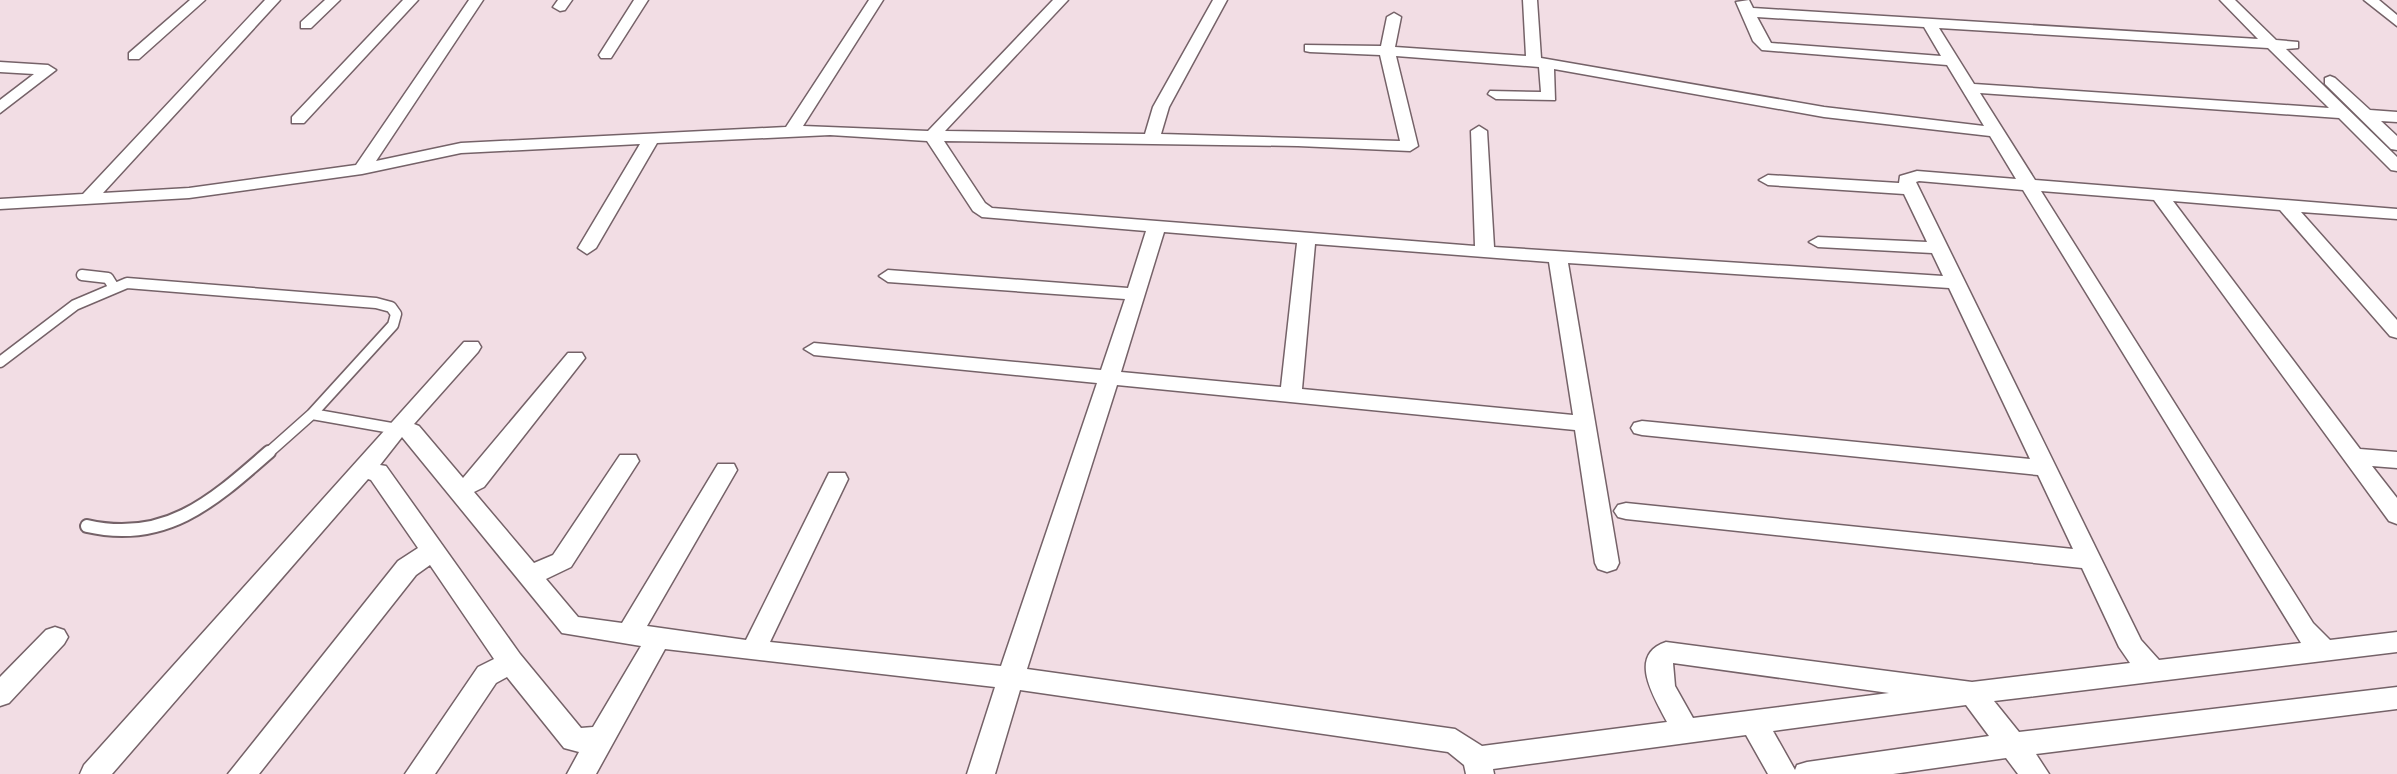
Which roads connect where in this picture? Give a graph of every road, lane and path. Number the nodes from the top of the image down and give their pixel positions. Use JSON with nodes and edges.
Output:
{"nodes":[{"id":1,"x":198,"y":0,"type":"edge"},
{"id":2,"x":273,"y":0,"type":"edge"},
{"id":3,"x":333,"y":0,"type":"edge"},
{"id":4,"x":411,"y":0,"type":"edge"},
{"id":5,"x":476,"y":0,"type":"edge"},
{"id":6,"x":641,"y":0,"type":"edge"},
{"id":7,"x":876,"y":0,"type":"edge"},
{"id":8,"x":1061,"y":0,"type":"edge"},
{"id":9,"x":1220,"y":0,"type":"edge"},
{"id":10,"x":1531,"y":0,"type":"edge"},
{"id":11,"x":2227,"y":0,"type":"edge"},
{"id":12,"x":2245,"y":0,"type":"edge"},
{"id":13,"x":2371,"y":0,"type":"edge"},
{"id":14,"x":1745,"y":6,"type":"edge"},
{"id":15,"x":1394,"y":17,"type":"dead end"},
{"id":16,"x":1928,"y":22,"type":"junction"},
{"id":17,"x":2397,"y":22,"type":"edge"},
{"id":18,"x":306,"y":24,"type":"dead end"},
{"id":19,"x":2272,"y":44,"type":"junction"},
{"id":20,"x":2293,"y":45,"type":"junction"},
{"id":21,"x":1310,"y":48,"type":"dead end"},
{"id":22,"x":1387,"y":52,"type":"junction"},
{"id":23,"x":606,"y":55,"type":"dead end"},
{"id":24,"x":134,"y":56,"type":"dead end"},
{"id":25,"x":1954,"y":61,"type":"junction"},
{"id":26,"x":1540,"y":63,"type":"junction"},
{"id":27,"x":0,"y":67,"type":"edge"},
{"id":28,"x":1971,"y":88,"type":"junction"},
{"id":29,"x":1496,"y":94,"type":"dead end"},
{"id":30,"x":0,"y":108,"type":"edge"},
{"id":31,"x":2344,"y":114,"type":"junction"},
{"id":32,"x":2366,"y":115,"type":"junction"},
{"id":33,"x":2397,"y":117,"type":"edge"},
{"id":34,"x":298,"y":120,"type":"dead end"},
{"id":35,"x":1479,"y":131,"type":"dead end"},
{"id":36,"x":792,"y":132,"type":"junction"},
{"id":37,"x":1998,"y":132,"type":"junction"},
{"id":38,"x":932,"y":136,"type":"junction"},
{"id":39,"x":651,"y":139,"type":"junction"},
{"id":40,"x":1151,"y":140,"type":"junction"},
{"id":41,"x":2396,"y":158,"type":"edge"},
{"id":42,"x":362,"y":169,"type":"junction"},
{"id":43,"x":1768,"y":180,"type":"dead end"},
{"id":44,"x":2030,"y":185,"type":"junction"},
{"id":45,"x":1910,"y":189,"type":"junction"},
{"id":46,"x":2160,"y":195,"type":"junction"},
{"id":47,"x":89,"y":199,"type":"junction"},
{"id":48,"x":0,"y":204,"type":"edge"},
{"id":49,"x":2285,"y":205,"type":"junction"},
{"id":50,"x":2397,"y":214,"type":"edge"},
{"id":51,"x":1156,"y":227,"type":"junction"},
{"id":52,"x":1307,"y":236,"type":"junction"},
{"id":53,"x":1818,"y":242,"type":"dead end"},
{"id":54,"x":587,"y":248,"type":"dead end"},
{"id":55,"x":1938,"y":248,"type":"junction"},
{"id":56,"x":1485,"y":252,"type":"junction"},
{"id":57,"x":1558,"y":257,"type":"junction"},
{"id":58,"x":82,"y":275,"type":"dead end"},
{"id":59,"x":888,"y":275,"type":"dead end"},
{"id":60,"x":1957,"y":283,"type":"junction"},
{"id":61,"x":113,"y":286,"type":"junction"},
{"id":62,"x":1136,"y":294,"type":"junction"},
{"id":63,"x":2397,"y":332,"type":"edge"},
{"id":64,"x":471,"y":346,"type":"dead end"},
{"id":65,"x":814,"y":349,"type":"dead end"},
{"id":66,"x":575,"y":358,"type":"dead end"},
{"id":67,"x":0,"y":362,"type":"edge"},
{"id":68,"x":1111,"y":378,"type":"junction"},
{"id":69,"x":1291,"y":395,"type":"junction"},
{"id":70,"x":312,"y":414,"type":"junction"},
{"id":71,"x":1587,"y":424,"type":"junction"},
{"id":72,"x":1642,"y":428,"type":"dead end"},
{"id":73,"x":397,"y":429,"type":"junction"},
{"id":74,"x":2353,"y":456,"type":"junction"},
{"id":75,"x":2397,"y":460,"type":"edge"},
{"id":76,"x":628,"y":461,"type":"dead end"},
{"id":77,"x":2045,"y":468,"type":"junction"},
{"id":78,"x":726,"y":470,"type":"dead end"},
{"id":79,"x":362,"y":471,"type":"junction"},
{"id":80,"x":837,"y":479,"type":"dead end"},
{"id":81,"x":457,"y":491,"type":"junction"},
{"id":82,"x":1626,"y":511,"type":"dead end"},
{"id":83,"x":2397,"y":515,"type":"edge"},
{"id":84,"x":87,"y":526,"type":"dead end"},
{"id":85,"x":432,"y":551,"type":"junction"},
{"id":86,"x":2089,"y":560,"type":"junction"},
{"id":87,"x":1606,"y":563,"type":"dead end"},
{"id":88,"x":529,"y":576,"type":"junction"},
{"id":89,"x":629,"y":634,"type":"junction"},
{"id":90,"x":55,"y":637,"type":"dead end"},
{"id":91,"x":658,"y":639,"type":"junction"},
{"id":92,"x":2397,"y":642,"type":"edge"},
{"id":93,"x":2325,"y":650,"type":"junction"},
{"id":94,"x":753,"y":651,"type":"junction"},
{"id":95,"x":512,"y":662,"type":"junction"},
{"id":96,"x":2153,"y":671,"type":"junction"},
{"id":97,"x":1010,"y":678,"type":"junction"},
{"id":98,"x":1972,"y":693,"type":"junction"},
{"id":99,"x":0,"y":695,"type":"edge"},
{"id":100,"x":2397,"y":698,"type":"edge"},
{"id":101,"x":1754,"y":721,"type":"junction"},
{"id":102,"x":1685,"y":729,"type":"junction"},
{"id":103,"x":601,"y":739,"type":"junction"},
{"id":104,"x":2011,"y":745,"type":"junction"},
{"id":105,"x":1939,"y":765,"type":"edge"},
{"id":106,"x":1478,"y":766,"type":"edge"},
{"id":107,"x":94,"y":774,"type":"edge"},
{"id":108,"x":242,"y":774,"type":"edge"},
{"id":109,"x":419,"y":774,"type":"edge"},
{"id":110,"x":581,"y":774,"type":"edge"},
{"id":111,"x":981,"y":774,"type":"edge"},
{"id":112,"x":1783,"y":774,"type":"edge"},
{"id":113,"x":1807,"y":774,"type":"edge"},
{"id":114,"x":2035,"y":774,"type":"edge"}],
"edges":[{"from":1,"to":24,"type":"street"},
{"from":2,"to":47,"type":"street"},
{"from":3,"to":18,"type":"street"},
{"from":4,"to":34,"type":"street"},
{"from":5,"to":42,"type":"street"},
{"from":6,"to":23,"type":"street"},
{"from":7,"to":36,"type":"street"},
{"from":8,"to":38,"type":"street"},
{"from":9,"to":40,"type":"street"},
{"from":10,"to":26,"type":"street"},
{"from":11,"to":19,"type":"street"},
{"from":12,"to":20,"type":"street"},
{"from":13,"to":17,"type":"street"},
{"from":14,"to":16,"type":"street"},
{"from":14,"to":25,"type":"street"},
{"from":15,"to":22,"type":"street"},
{"from":16,"to":19,"type":"street"},
{"from":16,"to":25,"type":"street"},
{"from":19,"to":20,"type":"street"},
{"from":19,"to":31,"type":"street"},
{"from":20,"to":32,"type":"street"},
{"from":21,"to":22,"type":"street"},
{"from":22,"to":26,"type":"street"},
{"from":22,"to":40,"type":"street"},
{"from":25,"to":28,"type":"street"},
{"from":26,"to":29,"type":"street"},
{"from":26,"to":37,"type":"street"},
{"from":27,"to":30,"type":"street"},
{"from":28,"to":31,"type":"street"},
{"from":28,"to":37,"type":"street"},
{"from":31,"to":41,"type":"street"},
{"from":32,"to":33,"type":"street"},
{"from":32,"to":41,"type":"street"},
{"from":35,"to":56,"type":"street"},
{"from":36,"to":38,"type":"street"},
{"from":36,"to":39,"type":"street"},
{"from":37,"to":44,"type":"street"},
{"from":38,"to":40,"type":"street"},
{"from":38,"to":51,"type":"street"},
{"from":39,"to":42,"type":"street"},
{"from":39,"to":54,"type":"street"},
{"from":42,"to":47,"type":"street"},
{"from":43,"to":45,"type":"street"},
{"from":44,"to":45,"type":"street"},
{"from":44,"to":46,"type":"street"},
{"from":44,"to":93,"type":"street"},
{"from":45,"to":55,"type":"street"},
{"from":46,"to":49,"type":"street"},
{"from":46,"to":74,"type":"street"},
{"from":47,"to":48,"type":"street"},
{"from":49,"to":50,"type":"street"},
{"from":49,"to":63,"type":"street"},
{"from":51,"to":52,"type":"street"},
{"from":51,"to":62,"type":"street"},
{"from":52,"to":56,"type":"street"},
{"from":52,"to":69,"type":"street"},
{"from":53,"to":55,"type":"street"},
{"from":55,"to":60,"type":"street"},
{"from":56,"to":57,"type":"street"},
{"from":57,"to":60,"type":"street"},
{"from":57,"to":71,"type":"street"},
{"from":58,"to":61,"type":"lane"},
{"from":59,"to":62,"type":"street"},
{"from":60,"to":77,"type":"street"},
{"from":61,"to":67,"type":"lane"},
{"from":61,"to":70,"type":"lane"},
{"from":62,"to":68,"type":"street"},
{"from":64,"to":73,"type":"street"},
{"from":65,"to":68,"type":"street"},
{"from":66,"to":81,"type":"street"},
{"from":68,"to":69,"type":"street"},
{"from":68,"to":97,"type":"street"},
{"from":69,"to":71,"type":"street"},
{"from":70,"to":73,"type":"lane"},
{"from":70,"to":84,"type":"lane"},
{"from":71,"to":87,"type":"street"},
{"from":72,"to":77,"type":"street"},
{"from":73,"to":79,"type":"street"},
{"from":73,"to":81,"type":"street"},
{"from":74,"to":75,"type":"street"},
{"from":74,"to":83,"type":"street"},
{"from":76,"to":88,"type":"street"},
{"from":77,"to":86,"type":"street"},
{"from":78,"to":89,"type":"street"},
{"from":79,"to":85,"type":"street"},
{"from":79,"to":107,"type":"street"},
{"from":80,"to":94,"type":"street"},
{"from":81,"to":88,"type":"street"},
{"from":82,"to":86,"type":"street"},
{"from":85,"to":95,"type":"street"},
{"from":85,"to":108,"type":"street"},
{"from":86,"to":96,"type":"street"},
{"from":88,"to":89,"type":"street"},
{"from":89,"to":91,"type":"street"},
{"from":90,"to":99,"type":"street"},
{"from":91,"to":94,"type":"street"},
{"from":91,"to":103,"type":"street"},
{"from":92,"to":93,"type":"street"},
{"from":93,"to":96,"type":"street"},
{"from":94,"to":97,"type":"street"},
{"from":95,"to":103,"type":"street"},
{"from":95,"to":109,"type":"street"},
{"from":96,"to":98,"type":"street"},
{"from":97,"to":106,"type":"street"},
{"from":97,"to":111,"type":"street"},
{"from":98,"to":101,"type":"street"},
{"from":98,"to":102,"type":"street"},
{"from":98,"to":104,"type":"street"},
{"from":100,"to":104,"type":"street"},
{"from":101,"to":102,"type":"street"},
{"from":101,"to":112,"type":"street"},
{"from":102,"to":106,"type":"street"},
{"from":103,"to":110,"type":"street"},
{"from":104,"to":105,"type":"street"},
{"from":104,"to":114,"type":"street"},
{"from":105,"to":113,"type":"street"}]}
